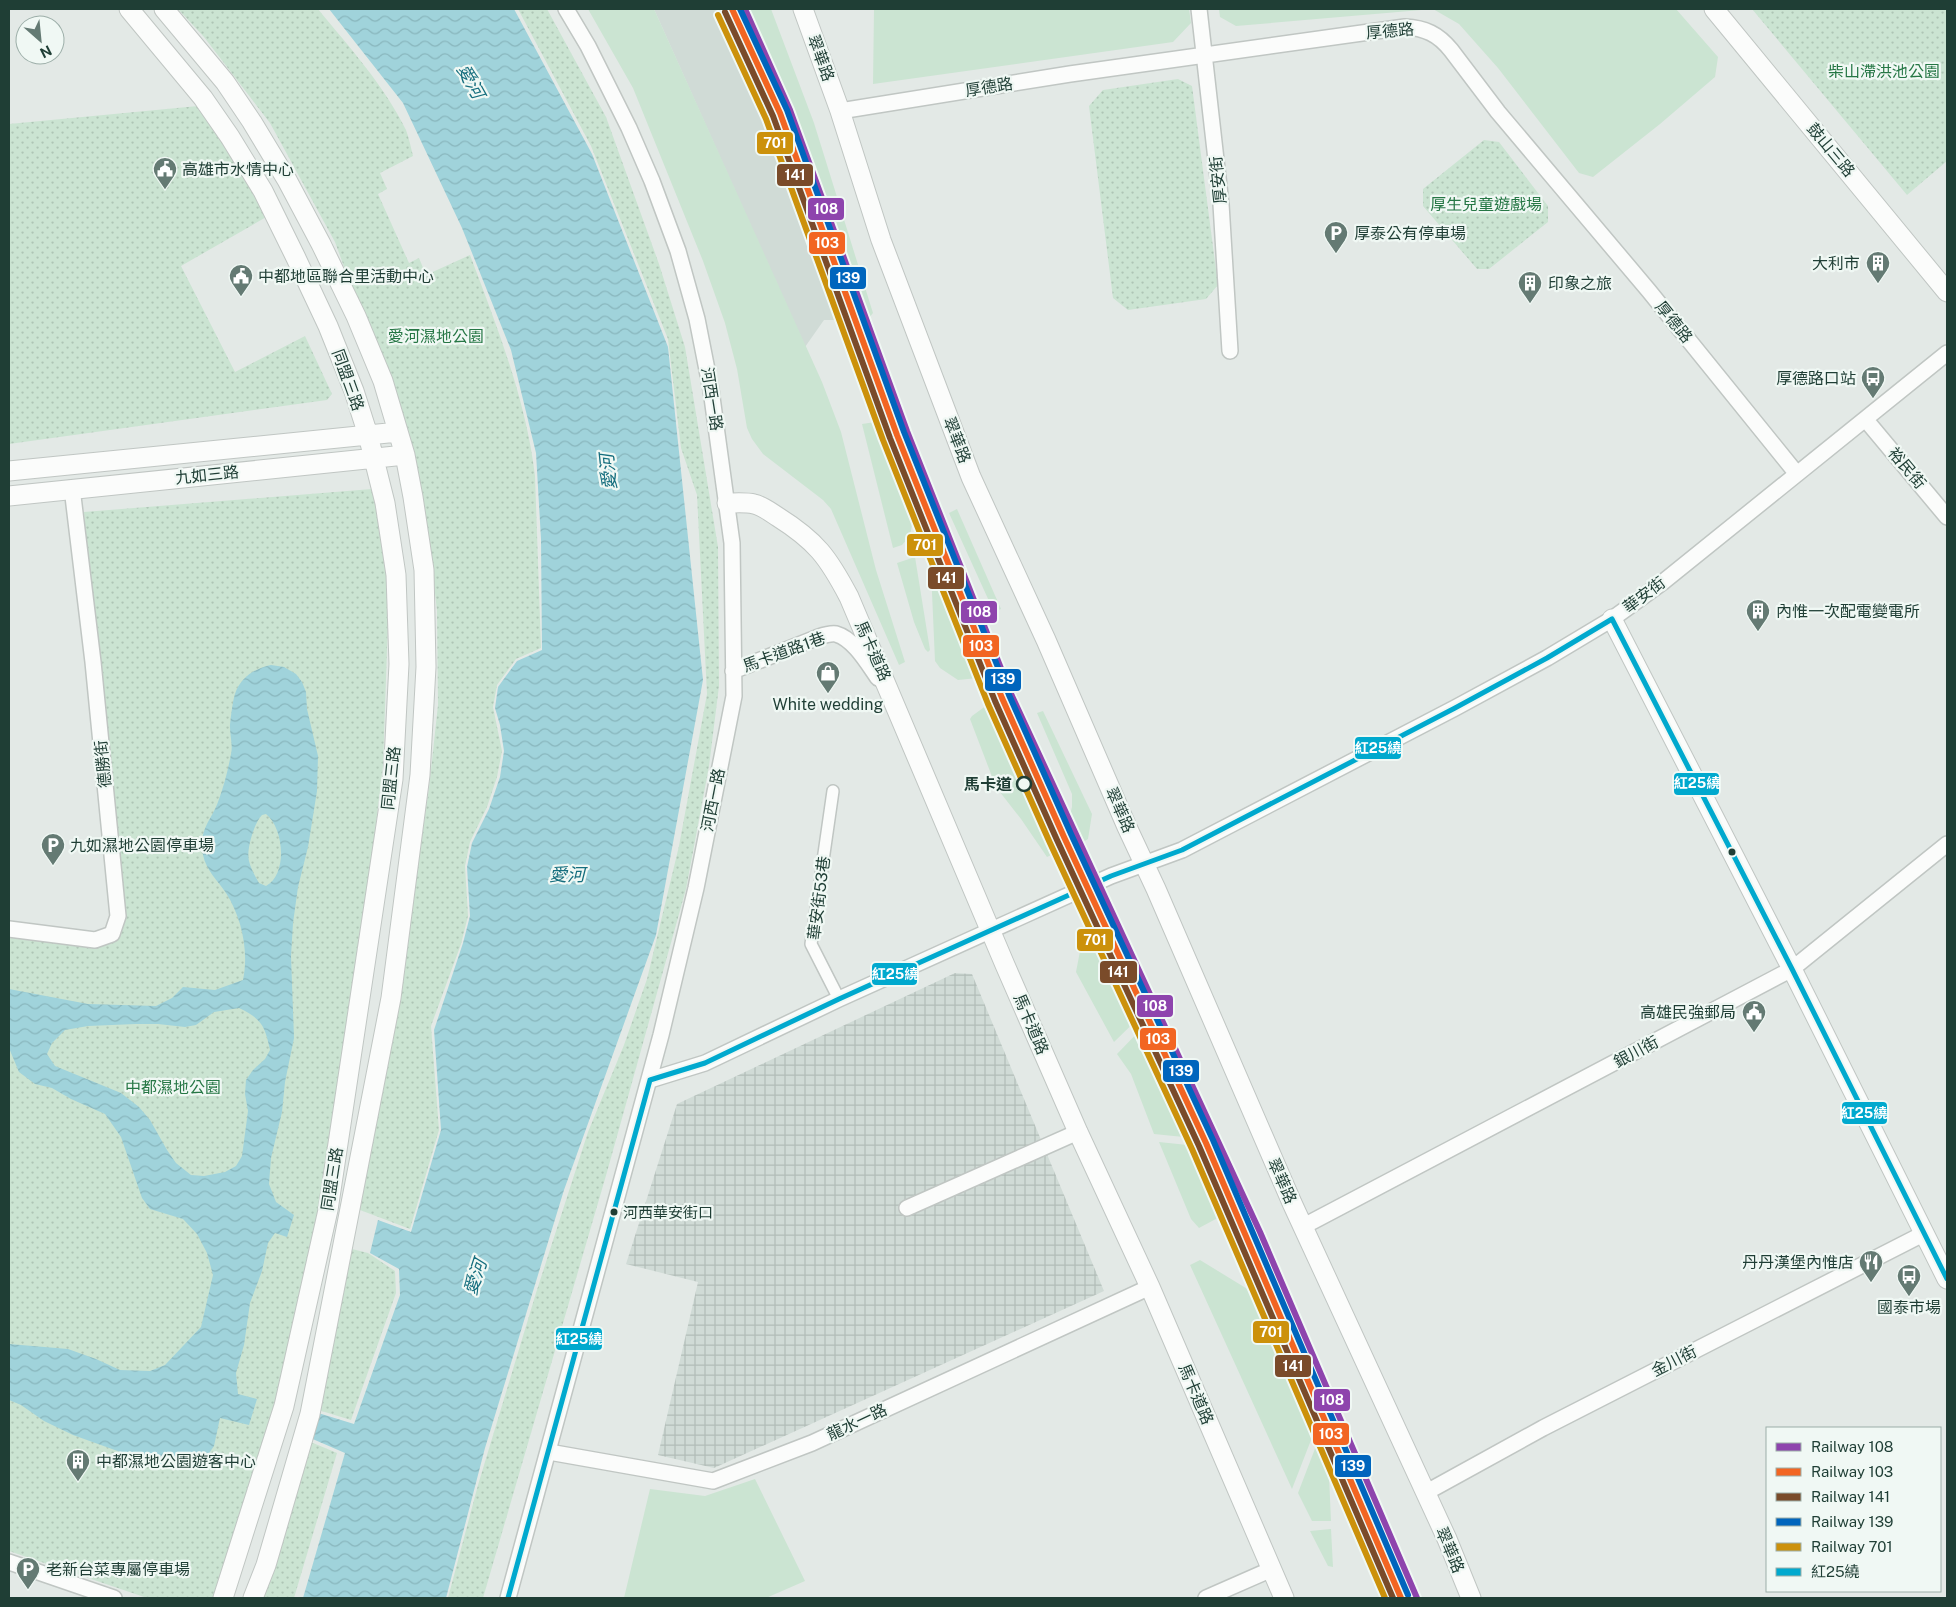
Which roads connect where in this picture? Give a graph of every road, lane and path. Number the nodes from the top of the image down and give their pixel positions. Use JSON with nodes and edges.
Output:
{"nodes":[{"id":1,"x":129,"y":9,"type":"edge"},
{"id":2,"x":164,"y":9,"type":"edge"},
{"id":3,"x":566,"y":9,"type":"edge"},
{"id":4,"x":803,"y":9,"type":"edge"},
{"id":5,"x":1199,"y":9,"type":"edge"},
{"id":6,"x":1714,"y":9,"type":"edge"},
{"id":7,"x":1203,"y":55,"type":"junction"},
{"id":8,"x":225,"y":82,"type":"junction"},
{"id":9,"x":203,"y":98,"type":"junction"},
{"id":10,"x":840,"y":111,"type":"junction"},
{"id":11,"x":329,"y":259,"type":"junction"},
{"id":12,"x":302,"y":271,"type":"junction"},
{"id":13,"x":1945,"y":283,"type":"edge"},
{"id":14,"x":1230,"y":351,"type":"dead end"},
{"id":15,"x":1947,"y":353,"type":"edge"},
{"id":16,"x":1866,"y":420,"type":"junction"},
{"id":17,"x":398,"y":432,"type":"junction"},
{"id":18,"x":368,"y":435,"type":"junction"},
{"id":19,"x":405,"y":455,"type":"junction"},
{"id":20,"x":374,"y":458,"type":"junction"},
{"id":21,"x":9,"y":471,"type":"edge"},
{"id":22,"x":1797,"y":474,"type":"junction"},
{"id":23,"x":72,"y":488,"type":"junction"},
{"id":24,"x":9,"y":496,"type":"edge"},
{"id":25,"x":727,"y":504,"type":"junction"},
{"id":26,"x":1947,"y":517,"type":"edge"},
{"id":27,"x":1612,"y":619,"type":"junction"},
{"id":28,"x":734,"y":671,"type":"junction"},
{"id":29,"x":894,"y":701,"type":"junction"},
{"id":30,"x":833,"y":792,"type":"dead end"},
{"id":31,"x":1947,"y":844,"type":"edge"},
{"id":32,"x":1144,"y":864,"type":"junction"},
{"id":33,"x":9,"y":929,"type":"edge"},
{"id":34,"x":991,"y":931,"type":"junction"},
{"id":35,"x":1792,"y":969,"type":"junction"},
{"id":36,"x":839,"y":1000,"type":"junction"},
{"id":37,"x":650,"y":1080,"type":"junction"},
{"id":38,"x":1078,"y":1132,"type":"junction"},
{"id":39,"x":907,"y":1208,"type":"dead end"},
{"id":40,"x":1302,"y":1227,"type":"junction"},
{"id":41,"x":1925,"y":1233,"type":"junction"},
{"id":42,"x":1947,"y":1279,"type":"edge"},
{"id":43,"x":1150,"y":1288,"type":"junction"},
{"id":44,"x":549,"y":1452,"type":"junction"},
{"id":45,"x":1425,"y":1493,"type":"junction"},
{"id":46,"x":9,"y":1562,"type":"edge"},
{"id":47,"x":1272,"y":1570,"type":"junction"},
{"id":48,"x":114,"y":1598,"type":"edge"},
{"id":49,"x":223,"y":1598,"type":"edge"},
{"id":50,"x":254,"y":1598,"type":"edge"},
{"id":51,"x":508,"y":1598,"type":"edge"},
{"id":52,"x":1206,"y":1598,"type":"edge"},
{"id":53,"x":1284,"y":1598,"type":"edge"},
{"id":54,"x":1471,"y":1598,"type":"edge"}],
"edges":[{"from":1,"to":9,"type":"street","name":"同盟三路"},
{"from":2,"to":8,"type":"street","name":"同盟三路"},
{"from":3,"to":25,"type":"street","name":"河西一路"},
{"from":4,"to":10,"type":"street","name":"翠華路"},
{"from":5,"to":7,"type":"street","name":"厚安街"},
{"from":6,"to":13,"type":"street","name":"鼓山三路"},
{"from":7,"to":10,"type":"street","name":"厚德路"},
{"from":7,"to":14,"type":"street","name":"厚安街"},
{"from":7,"to":22,"type":"street","name":"厚德路"},
{"from":8,"to":9,"type":"street"},
{"from":8,"to":11,"type":"street","name":"同盟三路"},
{"from":9,"to":12,"type":"street","name":"同盟三路"},
{"from":10,"to":32,"type":"street","name":"翠華路"},
{"from":11,"to":12,"type":"street"},
{"from":11,"to":17,"type":"street","name":"同盟三路"},
{"from":12,"to":18,"type":"street","name":"同盟三路"},
{"from":15,"to":16,"type":"street","name":"華安街"},
{"from":16,"to":22,"type":"street","name":"華安街"},
{"from":16,"to":26,"type":"street","name":"裕民街"},
{"from":17,"to":18,"type":"street","name":"九如三路"},
{"from":17,"to":19,"type":"street","name":"同盟三路"},
{"from":18,"to":20,"type":"street","name":"同盟三路"},
{"from":18,"to":21,"type":"street","name":"九如三路"},
{"from":19,"to":20,"type":"street","name":"九如三路"},
{"from":19,"to":50,"type":"street","name":"同盟三路"},
{"from":20,"to":23,"type":"street","name":"九如三路"},
{"from":20,"to":49,"type":"street","name":"同盟三路"},
{"from":22,"to":27,"type":"street","name":"華安街"},
{"from":23,"to":24,"type":"street","name":"九如三路"},
{"from":23,"to":33,"type":"street","name":"德勝街"},
{"from":25,"to":28,"type":"street","name":"河西一路"},
{"from":25,"to":29,"type":"street","name":"馬卡道路"},
{"from":27,"to":32,"type":"street","name":"華安街"},
{"from":27,"to":35,"type":"street"},
{"from":28,"to":29,"type":"street","name":"馬卡道路1巷"},
{"from":28,"to":37,"type":"street","name":"河西一路"},
{"from":29,"to":34,"type":"street","name":"馬卡道路"},
{"from":30,"to":36,"type":"street","name":"華安街53巷"},
{"from":31,"to":35,"type":"street","name":"銀川街"},
{"from":32,"to":34,"type":"street","name":"華安街"},
{"from":32,"to":40,"type":"street","name":"翠華路"},
{"from":34,"to":36,"type":"street","name":"華安街"},
{"from":34,"to":38,"type":"street","name":"馬卡道路"},
{"from":35,"to":40,"type":"street","name":"銀川街"},
{"from":35,"to":41,"type":"street"},
{"from":36,"to":37,"type":"street","name":"華安街"},
{"from":37,"to":44,"type":"street","name":"河西一路"},
{"from":38,"to":39,"type":"street"},
{"from":38,"to":43,"type":"street","name":"馬卡道路"},
{"from":40,"to":45,"type":"street","name":"翠華路"},
{"from":41,"to":42,"type":"street"},
{"from":41,"to":45,"type":"street","name":"金川街"},
{"from":43,"to":44,"type":"street","name":"龍水一路"},
{"from":43,"to":47,"type":"street","name":"馬卡道路"},
{"from":44,"to":51,"type":"street","name":"河西一路"},
{"from":45,"to":54,"type":"street","name":"翠華路"},
{"from":46,"to":48,"type":"street"},
{"from":47,"to":52,"type":"street"},
{"from":47,"to":53,"type":"street","name":"馬卡道路"}]}
